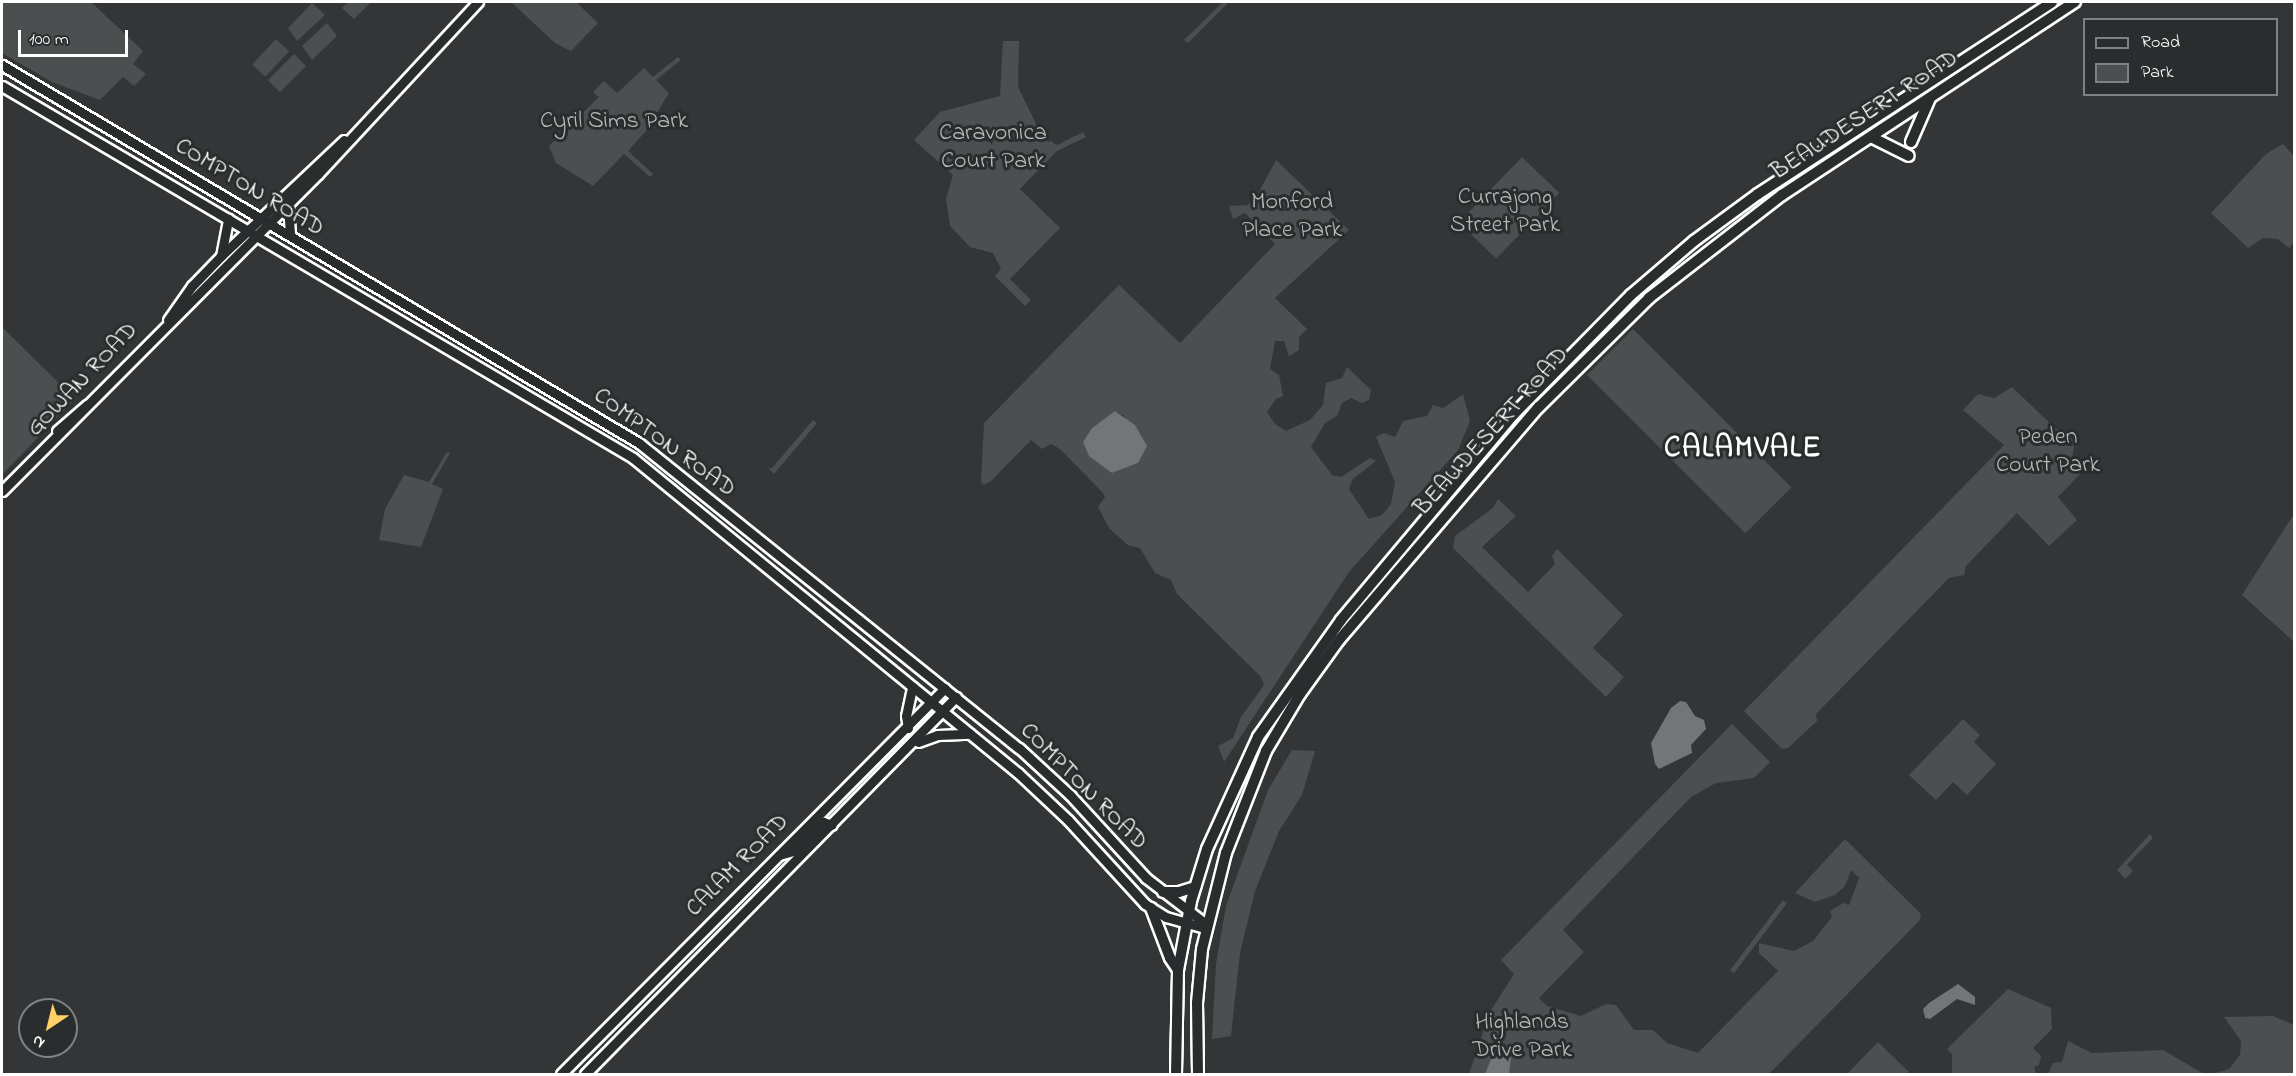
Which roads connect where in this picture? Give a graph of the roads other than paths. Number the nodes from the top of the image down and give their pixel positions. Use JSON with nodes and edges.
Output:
{"nodes":[{"id":1,"x":478,"y":2,"type":"edge"},
{"id":2,"x":2052,"y":2,"type":"edge"},
{"id":3,"x":2075,"y":2,"type":"edge"},
{"id":4,"x":2,"y":65,"type":"edge"},
{"id":5,"x":2,"y":86,"type":"edge"},
{"id":6,"x":1930,"y":98,"type":"junction"},
{"id":7,"x":349,"y":137,"type":"junction"},
{"id":8,"x":1871,"y":137,"type":"junction"},
{"id":9,"x":1911,"y":142,"type":"dead end"},
{"id":10,"x":1909,"y":156,"type":"dead end"},
{"id":11,"x":288,"y":205,"type":"junction"},
{"id":12,"x":259,"y":217,"type":"junction"},
{"id":13,"x":228,"y":219,"type":"junction"},
{"id":14,"x":270,"y":223,"type":"junction"},
{"id":15,"x":246,"y":230,"type":"junction"},
{"id":16,"x":290,"y":235,"type":"junction"},
{"id":17,"x":257,"y":236,"type":"junction"},
{"id":18,"x":221,"y":255,"type":"junction"},
{"id":19,"x":167,"y":322,"type":"junction"},
{"id":20,"x":2,"y":491,"type":"edge"},
{"id":21,"x":912,"y":687,"type":"junction"},
{"id":22,"x":945,"y":688,"type":"junction"},
{"id":23,"x":956,"y":697,"type":"junction"},
{"id":24,"x":932,"y":703,"type":"junction"},
{"id":25,"x":943,"y":712,"type":"junction"},
{"id":26,"x":908,"y":728,"type":"junction"},
{"id":27,"x":970,"y":734,"type":"junction"},
{"id":28,"x":914,"y":743,"type":"junction"},
{"id":29,"x":832,"y":825,"type":"junction"},
{"id":30,"x":777,"y":855,"type":"junction"},
{"id":31,"x":1195,"y":887,"type":"junction"},
{"id":32,"x":1163,"y":892,"type":"junction"},
{"id":33,"x":1151,"y":908,"type":"junction"},
{"id":34,"x":1187,"y":918,"type":"junction"},
{"id":35,"x":1205,"y":926,"type":"junction"},
{"id":36,"x":1178,"y":970,"type":"junction"},
{"id":37,"x":1199,"y":1071,"type":"edge"},
{"id":38,"x":561,"y":1074,"type":"edge"},
{"id":39,"x":585,"y":1074,"type":"edge"},
{"id":40,"x":1176,"y":1074,"type":"edge"}],
"edges":[{"from":1,"to":7,"type":"main road","name":"GOWAN ROAD"},
{"from":2,"to":31,"type":"highway","name":"BEAUDESERT ROAD"},
{"from":3,"to":6,"type":"highway","name":"BEAUDESERT ROAD"},
{"from":4,"to":12,"type":"main road","name":"COMPTON ROAD"},
{"from":5,"to":13,"type":"main road","name":"COMPTON ROAD"},
{"from":6,"to":8,"type":"highway","name":"BEAUDESERT ROAD"},
{"from":6,"to":9,"type":"highway"},
{"from":7,"to":11,"type":"main road","name":"GOWAN ROAD"},
{"from":7,"to":12,"type":"main road","name":"GOWAN ROAD"},
{"from":8,"to":10,"type":"highway"},
{"from":8,"to":35,"type":"highway","name":"BEAUDESERT ROAD"},
{"from":11,"to":14,"type":"main road","name":"GOWAN ROAD"},
{"from":11,"to":16,"type":"main road"},
{"from":12,"to":14,"type":"main road","name":"COMPTON ROAD"},
{"from":12,"to":15,"type":"main road","name":"GOWAN ROAD"},
{"from":13,"to":15,"type":"main road","name":"COMPTON ROAD"},
{"from":13,"to":18,"type":"main road"},
{"from":14,"to":16,"type":"main road","name":"COMPTON ROAD"},
{"from":14,"to":17,"type":"main road","name":"GOWAN ROAD"},
{"from":15,"to":17,"type":"main road","name":"COMPTON ROAD"},
{"from":15,"to":18,"type":"main road","name":"GOWAN ROAD"},
{"from":16,"to":22,"type":"main road","name":"COMPTON ROAD"},
{"from":17,"to":19,"type":"main road","name":"GOWAN ROAD"},
{"from":17,"to":21,"type":"main road","name":"COMPTON ROAD"},
{"from":18,"to":19,"type":"main road","name":"GOWAN ROAD"},
{"from":19,"to":20,"type":"main road","name":"GOWAN ROAD"},
{"from":21,"to":24,"type":"main road","name":"COMPTON ROAD"},
{"from":21,"to":26,"type":"main road"},
{"from":22,"to":23,"type":"main road","name":"COMPTON ROAD"},
{"from":22,"to":24,"type":"main road","name":"CALAM ROAD"},
{"from":23,"to":25,"type":"main road","name":"CALAM ROAD"},
{"from":23,"to":32,"type":"main road","name":"COMPTON ROAD"},
{"from":24,"to":25,"type":"main road","name":"COMPTON ROAD"},
{"from":24,"to":26,"type":"main road","name":"CALAM ROAD"},
{"from":25,"to":27,"type":"main road","name":"COMPTON ROAD"},
{"from":25,"to":28,"type":"main road","name":"CALAM ROAD"},
{"from":26,"to":30,"type":"main road","name":"CALAM ROAD"},
{"from":27,"to":28,"type":"main road"},
{"from":27,"to":33,"type":"main road","name":"COMPTON ROAD"},
{"from":28,"to":29,"type":"main road","name":"CALAM ROAD"},
{"from":29,"to":30,"type":"main road"},
{"from":29,"to":39,"type":"main road","name":"CALAM ROAD"},
{"from":30,"to":38,"type":"main road","name":"CALAM ROAD"},
{"from":31,"to":32,"type":"highway"},
{"from":31,"to":34,"type":"highway","name":"BEAUDESERT ROAD"},
{"from":32,"to":34,"type":"main road","name":"COMPTON ROAD"},
{"from":33,"to":34,"type":"main road","name":"COMPTON ROAD"},
{"from":33,"to":36,"type":"highway"},
{"from":34,"to":35,"type":"main road","name":"COMPTON ROAD"},
{"from":34,"to":36,"type":"highway","name":"BEAUDESERT ROAD"},
{"from":35,"to":37,"type":"highway","name":"BEAUDESERT ROAD"},
{"from":36,"to":40,"type":"highway","name":"BEAUDESERT ROAD"}]}
